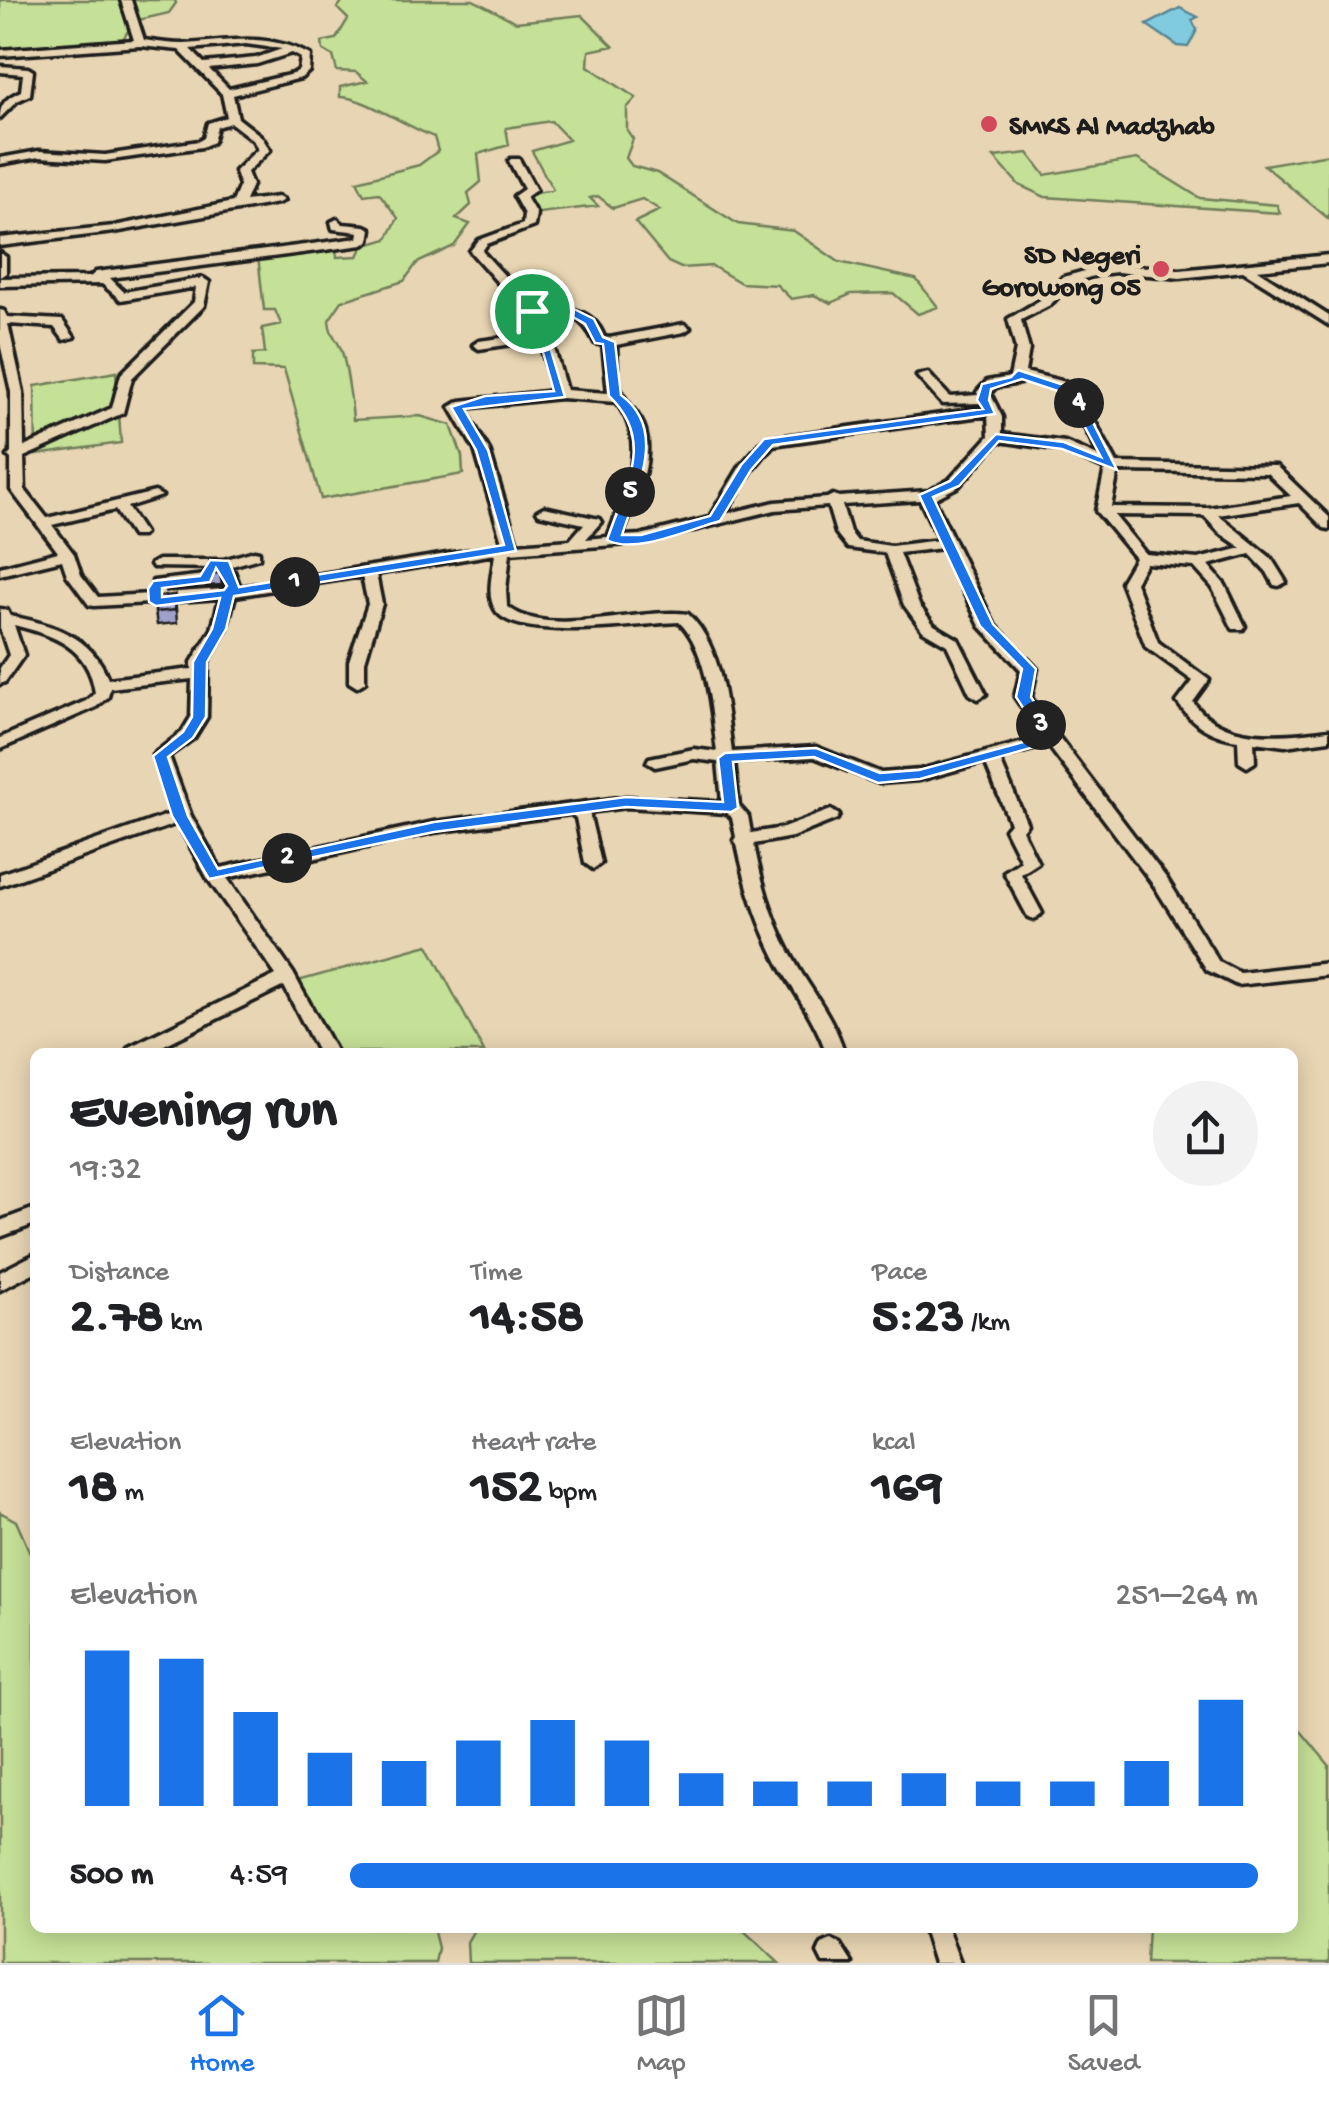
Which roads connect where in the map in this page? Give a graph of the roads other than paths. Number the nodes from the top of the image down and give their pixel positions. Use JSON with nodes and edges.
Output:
{"nodes":[{"id":1,"x":126,"y":0,"type":"edge"},
{"id":2,"x":140,"y":42,"type":"junction"},
{"id":3,"x":182,"y":47,"type":"junction"},
{"id":4,"x":292,"y":50,"type":"junction"},
{"id":5,"x":0,"y":53,"type":"edge"},
{"id":6,"x":198,"y":67,"type":"junction"},
{"id":7,"x":0,"y":69,"type":"edge"},
{"id":8,"x":227,"y":93,"type":"junction"},
{"id":9,"x":0,"y":115,"type":"edge"},
{"id":10,"x":233,"y":119,"type":"junction"},
{"id":11,"x":515,"y":160,"type":"dead end"},
{"id":12,"x":0,"y":161,"type":"edge"},
{"id":13,"x":278,"y":200,"type":"dead end"},
{"id":14,"x":238,"y":205,"type":"junction"},
{"id":15,"x":337,"y":222,"type":"dead end"},
{"id":16,"x":0,"y":242,"type":"edge"},
{"id":17,"x":0,"y":257,"type":"edge"},
{"id":18,"x":1329,"y":259,"type":"edge"},
{"id":19,"x":1248,"y":269,"type":"junction"},
{"id":20,"x":0,"y":273,"type":"edge"},
{"id":21,"x":92,"y":280,"type":"junction"},
{"id":22,"x":0,"y":282,"type":"edge"},
{"id":23,"x":532,"y":311,"type":"junction"},
{"id":24,"x":0,"y":317,"type":"edge"},
{"id":25,"x":1329,"y":321,"type":"edge"},
{"id":26,"x":684,"y":328,"type":"dead end"},
{"id":27,"x":544,"y":336,"type":"junction"},
{"id":28,"x":68,"y":337,"type":"dead end"},
{"id":29,"x":609,"y":342,"type":"junction"},
{"id":30,"x":479,"y":345,"type":"dead end"},
{"id":31,"x":1018,"y":374,"type":"junction"},
{"id":32,"x":923,"y":376,"type":"dead end"},
{"id":33,"x":561,"y":394,"type":"junction"},
{"id":34,"x":615,"y":396,"type":"junction"},
{"id":35,"x":987,"y":406,"type":"junction"},
{"id":36,"x":996,"y":437,"type":"junction"},
{"id":37,"x":16,"y":456,"type":"junction"},
{"id":38,"x":1112,"y":467,"type":"junction"},
{"id":39,"x":18,"y":490,"type":"junction"},
{"id":40,"x":926,"y":495,"type":"junction"},
{"id":41,"x":155,"y":496,"type":"dead end"},
{"id":42,"x":0,"y":498,"type":"edge"},
{"id":43,"x":833,"y":499,"type":"junction"},
{"id":44,"x":1300,"y":499,"type":"junction"},
{"id":45,"x":119,"y":505,"type":"junction"},
{"id":46,"x":544,"y":510,"type":"dead end"},
{"id":47,"x":1103,"y":511,"type":"junction"},
{"id":48,"x":1208,"y":512,"type":"junction"},
{"id":49,"x":715,"y":519,"type":"junction"},
{"id":50,"x":45,"y":523,"type":"junction"},
{"id":51,"x":1329,"y":525,"type":"edge"},
{"id":52,"x":136,"y":534,"type":"dead end"},
{"id":53,"x":576,"y":540,"type":"junction"},
{"id":54,"x":614,"y":540,"type":"junction"},
{"id":55,"x":944,"y":543,"type":"junction"},
{"id":56,"x":507,"y":548,"type":"junction"},
{"id":57,"x":891,"y":550,"type":"junction"},
{"id":58,"x":1251,"y":550,"type":"junction"},
{"id":59,"x":66,"y":554,"type":"junction"},
{"id":60,"x":254,"y":555,"type":"dead end"},
{"id":61,"x":1142,"y":558,"type":"junction"},
{"id":62,"x":1198,"y":563,"type":"junction"},
{"id":63,"x":158,"y":564,"type":"dead end"},
{"id":64,"x":368,"y":570,"type":"junction"},
{"id":65,"x":0,"y":571,"type":"edge"},
{"id":66,"x":211,"y":576,"type":"junction"},
{"id":67,"x":1278,"y":582,"type":"dead end"},
{"id":68,"x":229,"y":593,"type":"junction"},
{"id":69,"x":2,"y":613,"type":"edge"},
{"id":70,"x":1238,"y":626,"type":"dead end"},
{"id":71,"x":200,"y":673,"type":"junction"},
{"id":72,"x":0,"y":679,"type":"edge"},
{"id":73,"x":356,"y":682,"type":"dead end"},
{"id":74,"x":103,"y":684,"type":"junction"},
{"id":75,"x":978,"y":694,"type":"dead end"},
{"id":76,"x":1329,"y":735,"type":"edge"},
{"id":77,"x":1246,"y":736,"type":"junction"},
{"id":78,"x":1052,"y":740,"type":"junction"},
{"id":79,"x":0,"y":744,"type":"edge"},
{"id":80,"x":990,"y":756,"type":"junction"},
{"id":81,"x":725,"y":758,"type":"junction"},
{"id":82,"x":656,"y":762,"type":"dead end"},
{"id":83,"x":1247,"y":762,"type":"dead end"},
{"id":84,"x":731,"y":808,"type":"junction"},
{"id":85,"x":577,"y":812,"type":"junction"},
{"id":86,"x":831,"y":815,"type":"dead end"},
{"id":87,"x":180,"y":816,"type":"junction"},
{"id":88,"x":742,"y":840,"type":"junction"},
{"id":89,"x":594,"y":862,"type":"dead end"},
{"id":90,"x":214,"y":875,"type":"junction"},
{"id":91,"x":0,"y":880,"type":"edge"},
{"id":92,"x":1034,"y":913,"type":"dead end"},
{"id":93,"x":1329,"y":969,"type":"edge"},
{"id":94,"x":288,"y":978,"type":"junction"},
{"id":95,"x":143,"y":1048,"type":"edge"},
{"id":96,"x":325,"y":1048,"type":"edge"},
{"id":97,"x":835,"y":1048,"type":"edge"},
{"id":98,"x":30,"y":1218,"type":"edge"},
{"id":99,"x":0,"y":1229,"type":"edge"},
{"id":100,"x":30,"y":1265,"type":"edge"},
{"id":101,"x":0,"y":1282,"type":"edge"},
{"id":102,"x":938,"y":1933,"type":"edge"},
{"id":103,"x":947,"y":1963,"type":"edge"}],
"edges":[{"from":1,"to":2,"type":"street"},
{"from":2,"to":3,"type":"street"},
{"from":2,"to":5,"type":"street"},
{"from":3,"to":4,"type":"street"},
{"from":3,"to":6,"type":"street"},
{"from":4,"to":6,"type":"street"},
{"from":4,"to":8,"type":"street"},
{"from":6,"to":8,"type":"street"},
{"from":7,"to":9,"type":"street"},
{"from":8,"to":10,"type":"street"},
{"from":10,"to":12,"type":"street"},
{"from":10,"to":14,"type":"street"},
{"from":11,"to":23,"type":"street"},
{"from":13,"to":14,"type":"street"},
{"from":14,"to":16,"type":"street"},
{"from":15,"to":21,"type":"street"},
{"from":17,"to":20,"type":"street"},
{"from":18,"to":19,"type":"street"},
{"from":19,"to":25,"type":"street"},
{"from":19,"to":31,"type":"street"},
{"from":21,"to":22,"type":"street"},
{"from":21,"to":37,"type":"street"},
{"from":23,"to":27,"type":"street"},
{"from":23,"to":29,"type":"street"},
{"from":24,"to":28,"type":"street"},
{"from":24,"to":37,"type":"street"},
{"from":26,"to":29,"type":"street"},
{"from":27,"to":30,"type":"street"},
{"from":27,"to":33,"type":"street"},
{"from":29,"to":34,"type":"street"},
{"from":31,"to":35,"type":"street"},
{"from":31,"to":38,"type":"street"},
{"from":32,"to":35,"type":"street"},
{"from":33,"to":34,"type":"street"},
{"from":33,"to":56,"type":"street"},
{"from":34,"to":54,"type":"street"},
{"from":35,"to":36,"type":"street"},
{"from":35,"to":49,"type":"street"},
{"from":36,"to":38,"type":"street"},
{"from":36,"to":40,"type":"street"},
{"from":37,"to":39,"type":"street"},
{"from":38,"to":44,"type":"street"},
{"from":38,"to":47,"type":"street"},
{"from":39,"to":42,"type":"street"},
{"from":39,"to":50,"type":"street"},
{"from":40,"to":43,"type":"street"},
{"from":40,"to":55,"type":"street"},
{"from":41,"to":45,"type":"street"},
{"from":43,"to":49,"type":"street"},
{"from":43,"to":57,"type":"street"},
{"from":44,"to":48,"type":"street"},
{"from":44,"to":51,"type":"street"},
{"from":45,"to":50,"type":"street"},
{"from":45,"to":52,"type":"street"},
{"from":46,"to":53,"type":"street"},
{"from":47,"to":48,"type":"street"},
{"from":47,"to":61,"type":"street"},
{"from":48,"to":58,"type":"street"},
{"from":49,"to":54,"type":"street"},
{"from":50,"to":59,"type":"street"},
{"from":53,"to":54,"type":"street"},
{"from":53,"to":56,"type":"street"},
{"from":55,"to":57,"type":"street"},
{"from":55,"to":78,"type":"street"},
{"from":56,"to":64,"type":"street"},
{"from":56,"to":81,"type":"street"},
{"from":57,"to":75,"type":"street"},
{"from":58,"to":62,"type":"street"},
{"from":58,"to":67,"type":"street"},
{"from":59,"to":65,"type":"street"},
{"from":59,"to":66,"type":"street"},
{"from":60,"to":66,"type":"street"},
{"from":61,"to":62,"type":"street"},
{"from":61,"to":77,"type":"street"},
{"from":62,"to":70,"type":"street"},
{"from":63,"to":66,"type":"street"},
{"from":64,"to":68,"type":"street"},
{"from":64,"to":73,"type":"street"},
{"from":66,"to":68,"type":"street"},
{"from":66,"to":68,"type":"street"},
{"from":68,"to":71,"type":"street"},
{"from":69,"to":72,"type":"street"},
{"from":69,"to":74,"type":"street"},
{"from":71,"to":74,"type":"street"},
{"from":71,"to":87,"type":"street"},
{"from":74,"to":79,"type":"street"},
{"from":76,"to":77,"type":"street"},
{"from":77,"to":83,"type":"street"},
{"from":78,"to":80,"type":"street"},
{"from":78,"to":93,"type":"street"},
{"from":80,"to":81,"type":"street"},
{"from":80,"to":92,"type":"street"},
{"from":81,"to":82,"type":"street"},
{"from":81,"to":84,"type":"street"},
{"from":84,"to":85,"type":"street"},
{"from":84,"to":88,"type":"street"},
{"from":85,"to":89,"type":"street"},
{"from":85,"to":90,"type":"street"},
{"from":86,"to":88,"type":"street"},
{"from":87,"to":90,"type":"street"},
{"from":87,"to":91,"type":"street"},
{"from":88,"to":97,"type":"street"},
{"from":90,"to":94,"type":"street"},
{"from":94,"to":95,"type":"street"},
{"from":94,"to":96,"type":"street"},
{"from":98,"to":99,"type":"street"},
{"from":100,"to":101,"type":"street"},
{"from":102,"to":103,"type":"street"}]}
